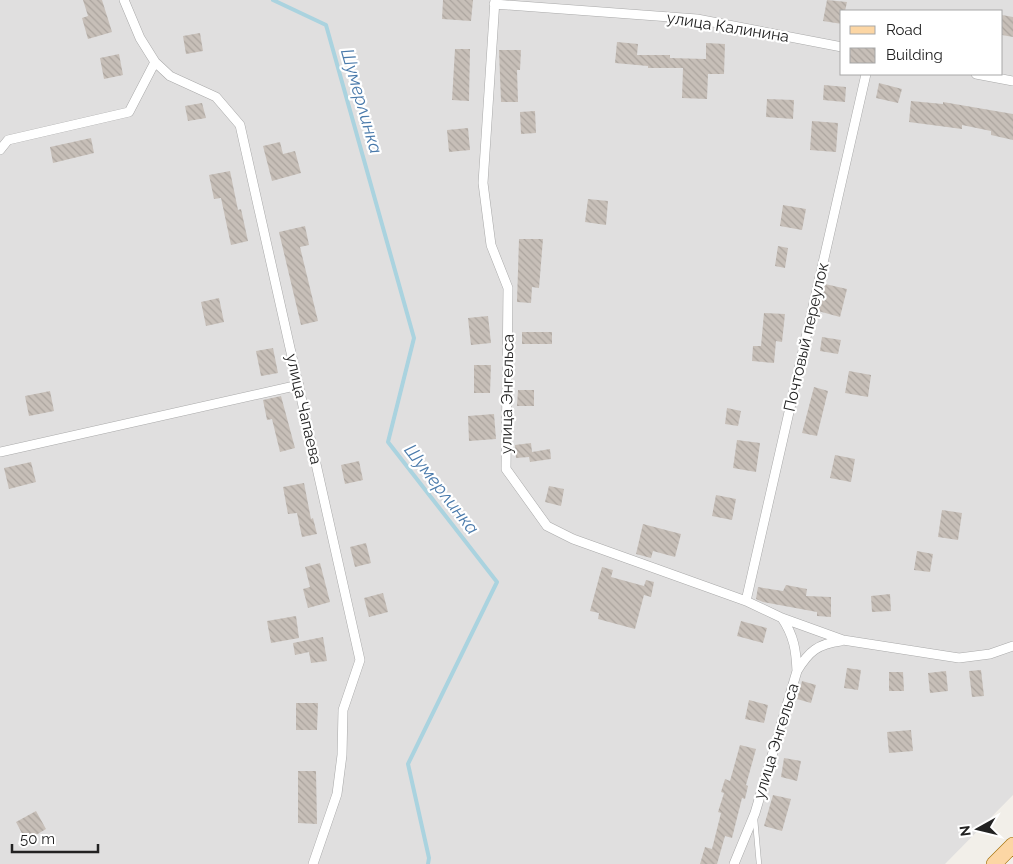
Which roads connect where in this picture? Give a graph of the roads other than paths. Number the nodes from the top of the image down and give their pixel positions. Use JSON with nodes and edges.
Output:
{"nodes":[{"id":1,"x":124,"y":0,"type":"edge"},
{"id":2,"x":494,"y":2,"type":"edge"},
{"id":3,"x":840,"y":47,"type":"edge"},
{"id":4,"x":155,"y":62,"type":"junction"},
{"id":5,"x":866,"y":75,"type":"edge"},
{"id":6,"x":981,"y":75,"type":"edge"},
{"id":7,"x":1013,"y":81,"type":"edge"},
{"id":8,"x":0,"y":150,"type":"edge"},
{"id":9,"x":299,"y":385,"type":"junction"},
{"id":10,"x":0,"y":452,"type":"edge"},
{"id":11,"x":746,"y":601,"type":"junction"},
{"id":12,"x":782,"y":618,"type":"junction"},
{"id":13,"x":843,"y":640,"type":"junction"},
{"id":14,"x":1013,"y":646,"type":"edge"},
{"id":15,"x":797,"y":671,"type":"junction"},
{"id":16,"x":755,"y":813,"type":"junction"},
{"id":17,"x":1013,"y":845,"type":"edge"},
{"id":18,"x":313,"y":864,"type":"edge"},
{"id":19,"x":734,"y":864,"type":"edge"},
{"id":20,"x":759,"y":864,"type":"edge"},
{"id":21,"x":994,"y":864,"type":"edge"}],
"edges":[{"from":1,"to":4,"type":"street","name":"улица Чапаева"},
{"from":2,"to":3,"type":"street","name":"улица Калинина"},
{"from":2,"to":11,"type":"street","name":"улица Энгельса"},
{"from":4,"to":8,"type":"street"},
{"from":4,"to":9,"type":"street","name":"улица Чапаева"},
{"from":5,"to":11,"type":"street","name":"Почтовый переулок"},
{"from":6,"to":7,"type":"street"},
{"from":9,"to":10,"type":"street"},
{"from":9,"to":18,"type":"street","name":"улица Чапаева"},
{"from":11,"to":12,"type":"street","name":"улица Энгельса"},
{"from":12,"to":13,"type":"street","name":"улица Энгельса"},
{"from":12,"to":15,"type":"street","name":"улица Энгельса"},
{"from":13,"to":14,"type":"street","name":"улица Энгельса"},
{"from":13,"to":15,"type":"street"},
{"from":15,"to":16,"type":"street","name":"улица Энгельса"},
{"from":16,"to":19,"type":"street","name":"улица Энгельса"},
{"from":16,"to":20,"type":"lane"},
{"from":17,"to":21,"type":"main road"}]}
